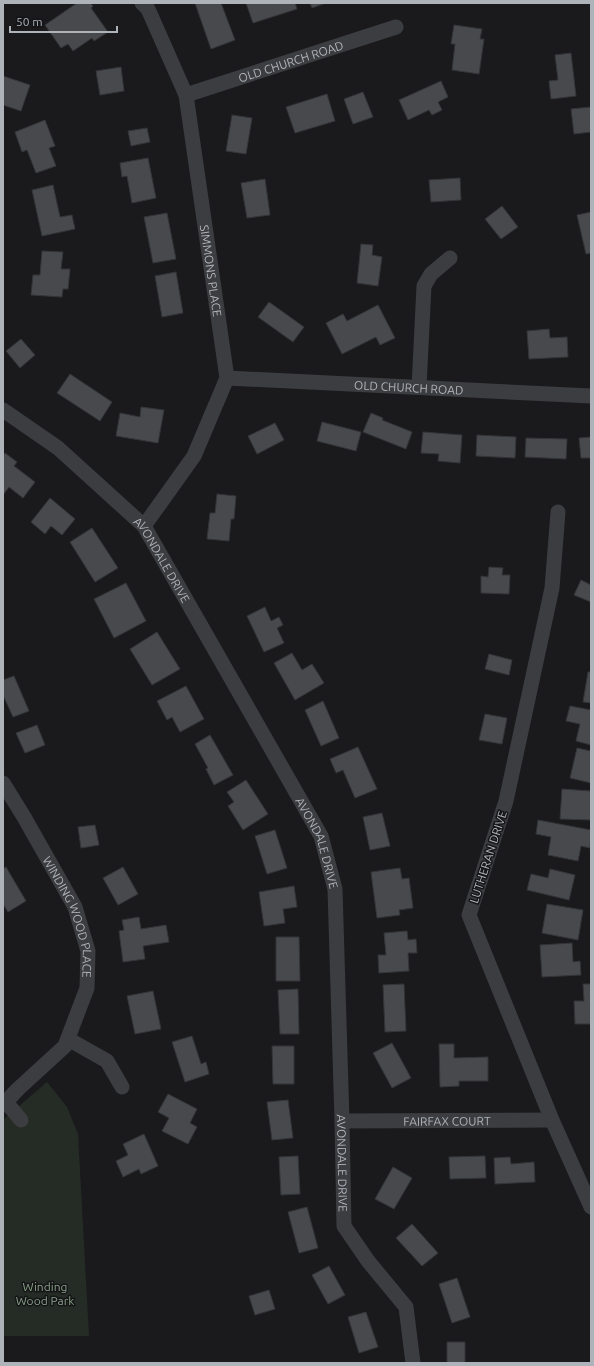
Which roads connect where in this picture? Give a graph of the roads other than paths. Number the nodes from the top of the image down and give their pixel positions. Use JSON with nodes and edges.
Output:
{"nodes":[{"id":1,"x":142,"y":3,"type":"edge"},
{"id":2,"x":396,"y":27,"type":"dead end"},
{"id":3,"x":186,"y":95,"type":"junction"},
{"id":4,"x":450,"y":258,"type":"dead end"},
{"id":5,"x":227,"y":378,"type":"junction"},
{"id":6,"x":419,"y":387,"type":"junction"},
{"id":7,"x":591,"y":396,"type":"edge"},
{"id":8,"x":3,"y":410,"type":"edge"},
{"id":9,"x":558,"y":512,"type":"dead end"},
{"id":10,"x":144,"y":526,"type":"junction"},
{"id":11,"x":3,"y":783,"type":"edge"},
{"id":12,"x":68,"y":1039,"type":"junction"},
{"id":13,"x":122,"y":1087,"type":"dead end"},
{"id":14,"x":4,"y":1104,"type":"edge"},
{"id":15,"x":21,"y":1120,"type":"dead end"},
{"id":16,"x":552,"y":1120,"type":"junction"},
{"id":17,"x":342,"y":1121,"type":"junction"},
{"id":18,"x":591,"y":1206,"type":"edge"},
{"id":19,"x":413,"y":1363,"type":"edge"}],
"edges":[{"from":1,"to":3,"type":"street","name":"SIMMONS PLACE"},
{"from":2,"to":3,"type":"street","name":"OLD CHURCH ROAD"},
{"from":3,"to":5,"type":"street","name":"SIMMONS PLACE"},
{"from":4,"to":6,"type":"street"},
{"from":5,"to":6,"type":"street","name":"OLD CHURCH ROAD"},
{"from":5,"to":10,"type":"street"},
{"from":6,"to":7,"type":"street","name":"OLD CHURCH ROAD"},
{"from":8,"to":10,"type":"street","name":"AVONDALE DRIVE"},
{"from":9,"to":16,"type":"street","name":"LUTHERAN DRIVE"},
{"from":10,"to":17,"type":"street","name":"AVONDALE DRIVE"},
{"from":11,"to":12,"type":"street","name":"WINDING WOOD PLACE"},
{"from":12,"to":13,"type":"street"},
{"from":12,"to":14,"type":"street","name":"WINDING WOOD PLACE"},
{"from":14,"to":15,"type":"street"},
{"from":16,"to":17,"type":"street","name":"FAIRFAX COURT"},
{"from":16,"to":18,"type":"street","name":"LUTHERAN DRIVE"},
{"from":17,"to":19,"type":"street","name":"AVONDALE DRIVE"}]}
